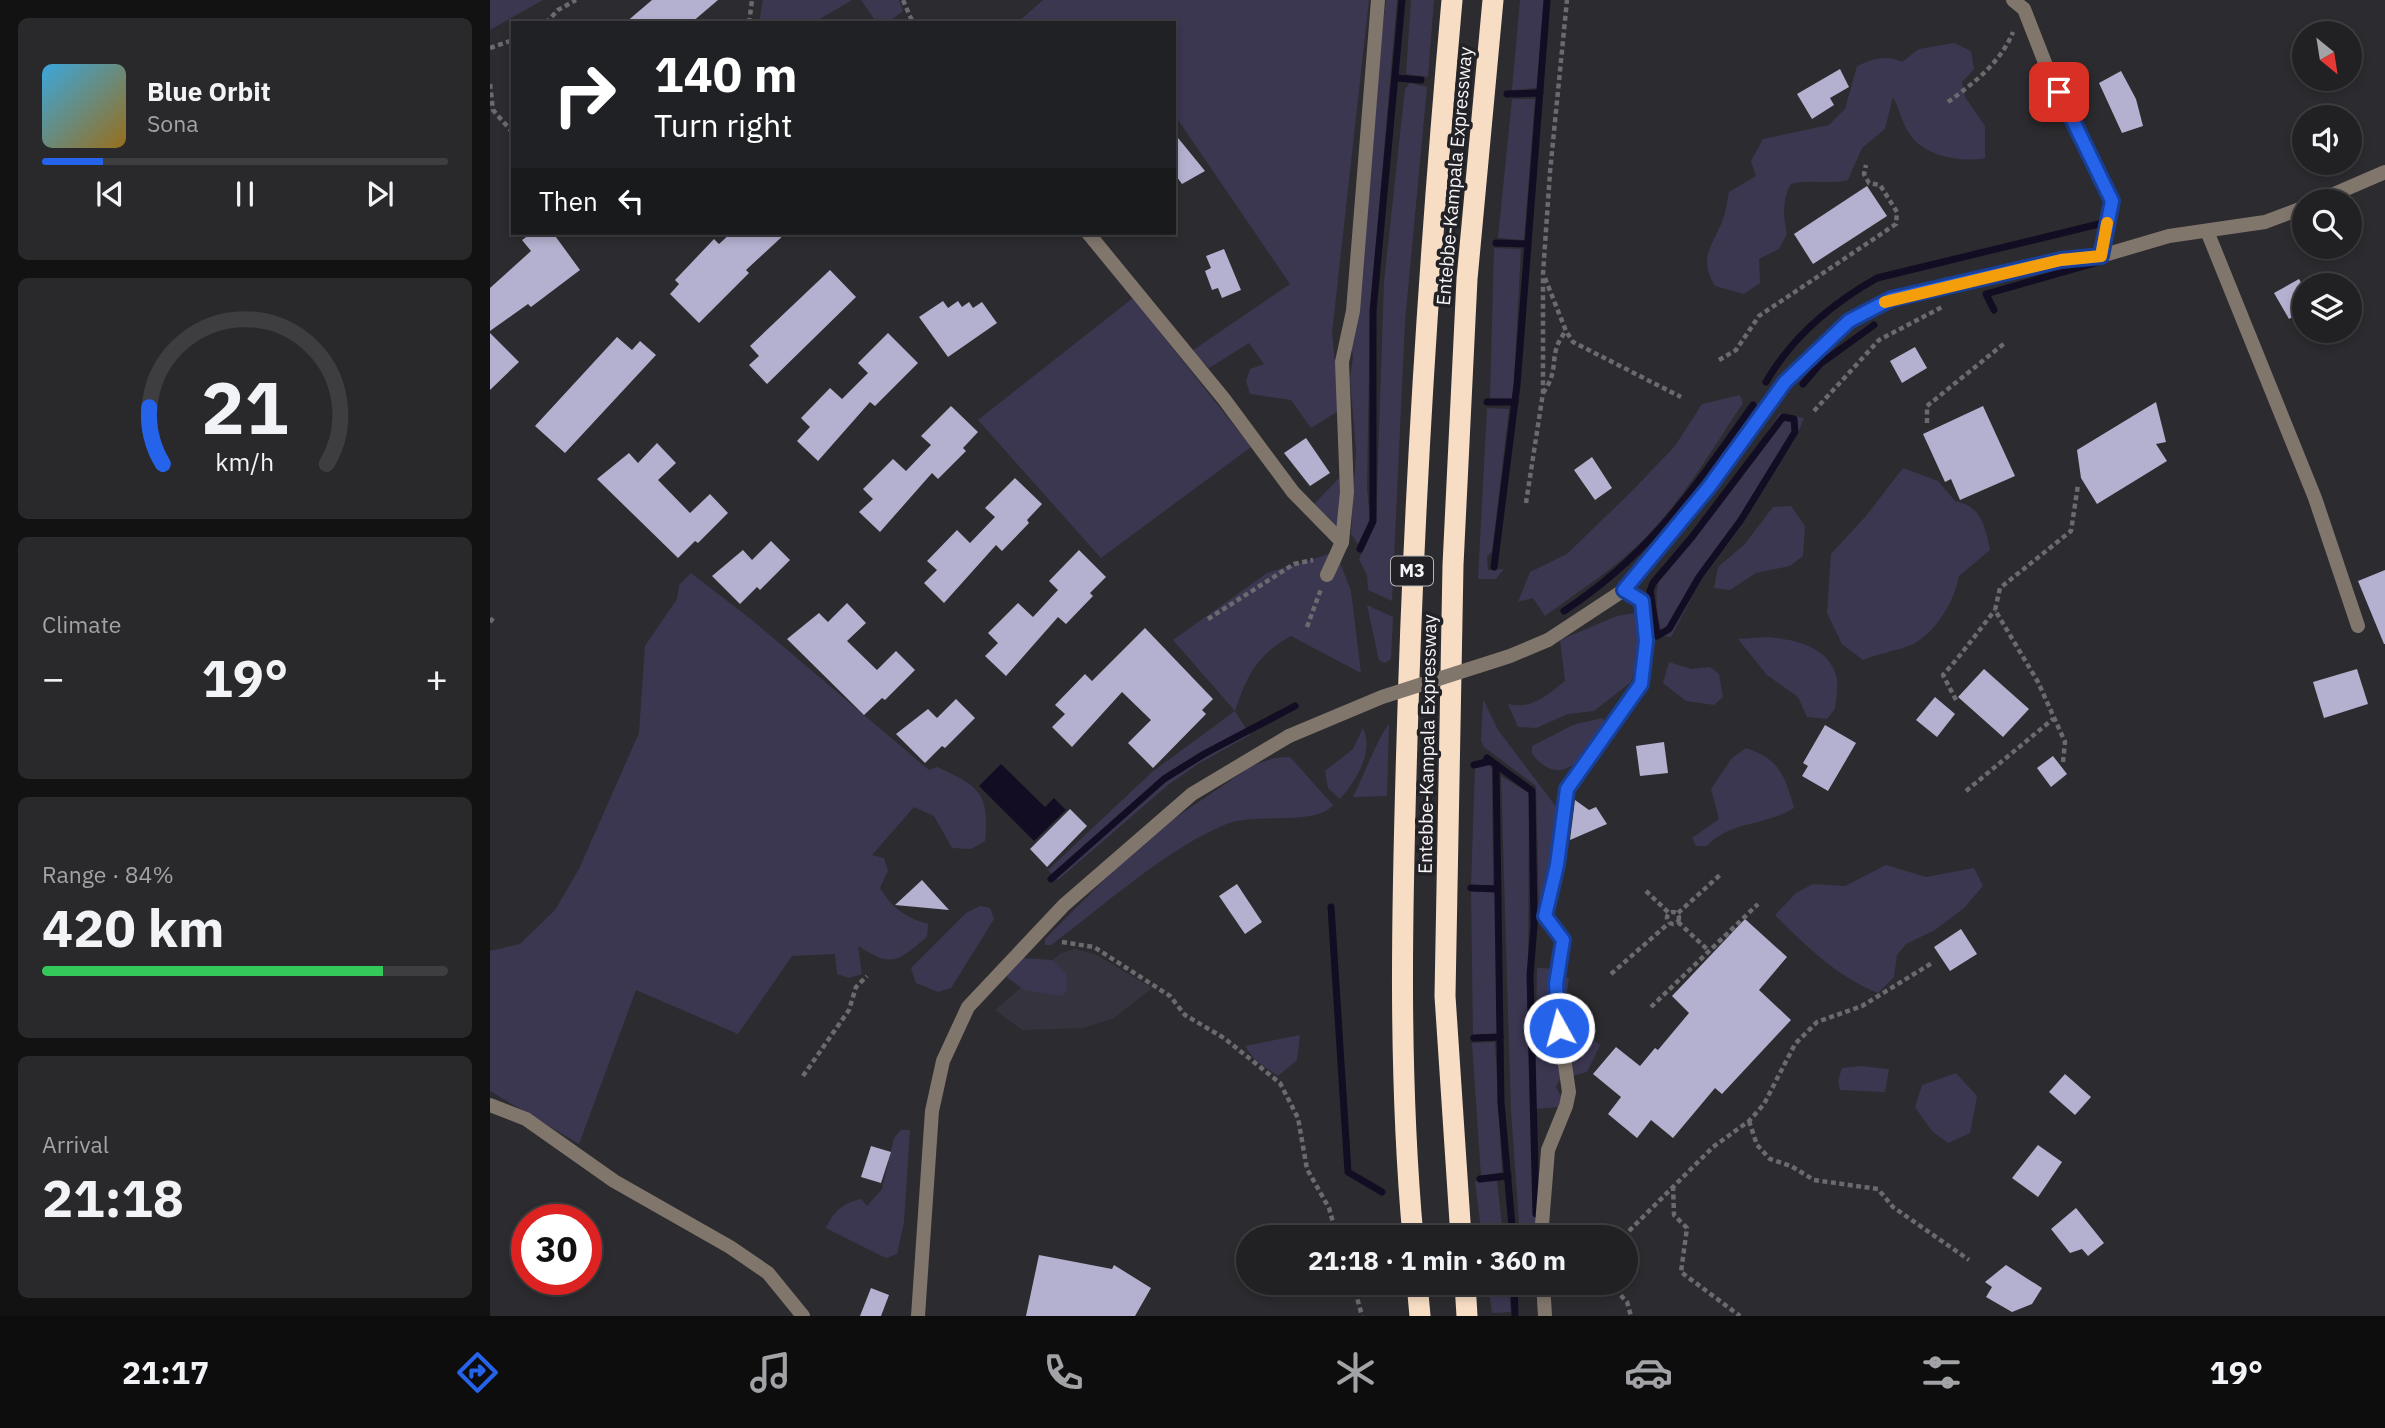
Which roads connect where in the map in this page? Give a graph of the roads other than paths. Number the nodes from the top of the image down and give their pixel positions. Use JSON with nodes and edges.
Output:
{"nodes":[{"id":1,"x":1378,"y":0,"type":"edge"},
{"id":2,"x":1452,"y":0,"type":"edge"},
{"id":3,"x":1493,"y":0,"type":"edge"},
{"id":4,"x":2018,"y":4,"type":"edge"},
{"id":5,"x":2385,"y":172,"type":"edge"},
{"id":6,"x":2346,"y":189,"type":"edge"},
{"id":7,"x":2292,"y":212,"type":"edge"},
{"id":8,"x":2207,"y":231,"type":"junction"},
{"id":9,"x":1090,"y":235,"type":"edge"},
{"id":10,"x":2101,"y":256,"type":"junction"},
{"id":11,"x":1339,"y":549,"type":"junction"},
{"id":12,"x":1326,"y":575,"type":"road end"},
{"id":13,"x":1624,"y":590,"type":"junction"},
{"id":14,"x":2358,"y":626,"type":"dead end"},
{"id":15,"x":490,"y":1105,"type":"edge"},
{"id":16,"x":1412,"y":1225,"type":"edge"},
{"id":17,"x":1460,"y":1225,"type":"edge"},
{"id":18,"x":1542,"y":1225,"type":"edge"},
{"id":19,"x":1418,"y":1295,"type":"edge"},
{"id":20,"x":1466,"y":1295,"type":"edge"},
{"id":21,"x":1544,"y":1295,"type":"edge"},
{"id":22,"x":803,"y":1316,"type":"edge"},
{"id":23,"x":918,"y":1316,"type":"edge"},
{"id":24,"x":1420,"y":1316,"type":"edge"},
{"id":25,"x":1467,"y":1316,"type":"edge"},
{"id":26,"x":1545,"y":1316,"type":"edge"}],
"edges":[{"from":1,"to":11,"type":"street"},
{"from":2,"to":16,"type":"highway","name":"Entebbe-Kampala Expressway","number":"M3"},
{"from":3,"to":17,"type":"highway","name":"Entebbe-Kampala Expressway","number":"M3"},
{"from":4,"to":10,"type":"street"},
{"from":5,"to":6,"type":"street"},
{"from":7,"to":8,"type":"street"},
{"from":8,"to":10,"type":"street"},
{"from":8,"to":14,"type":"street"},
{"from":9,"to":11,"type":"street"},
{"from":10,"to":13,"type":"street"},
{"from":11,"to":12,"type":"street"},
{"from":13,"to":18,"type":"street"},
{"from":13,"to":23,"type":"street","bridge":true},
{"from":15,"to":22,"type":"street"},
{"from":19,"to":24,"type":"highway"},
{"from":20,"to":25,"type":"highway"},
{"from":21,"to":26,"type":"street"}]}
